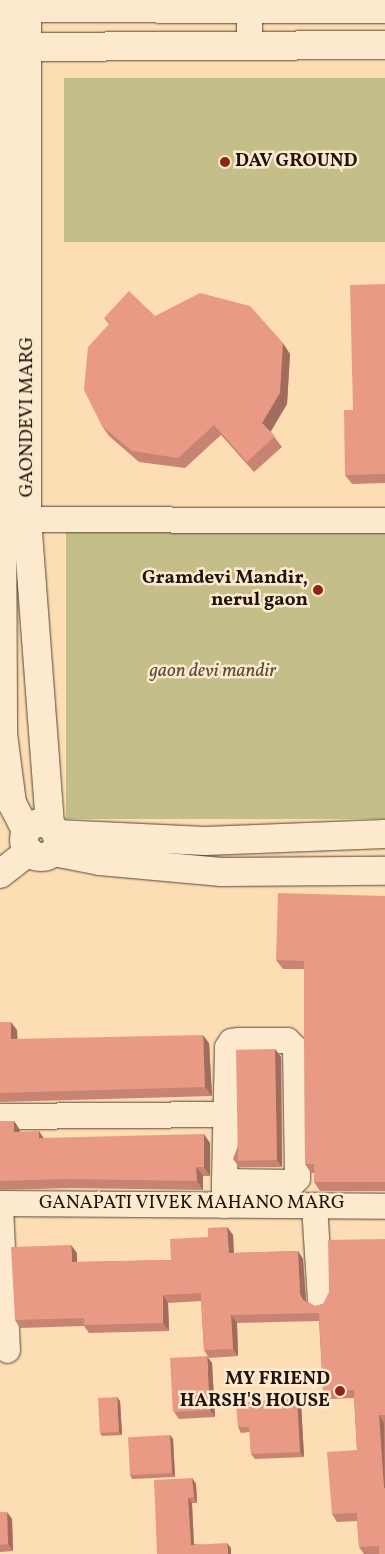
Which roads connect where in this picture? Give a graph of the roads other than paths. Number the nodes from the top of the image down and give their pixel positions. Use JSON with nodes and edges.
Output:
{"nodes":[{"id":1,"x":28,"y":4,"type":"edge"},
{"id":2,"x":249,"y":4,"type":"edge"},
{"id":3,"x":0,"y":8,"type":"edge"},
{"id":4,"x":385,"y":9,"type":"edge"},
{"id":5,"x":249,"y":45,"type":"junction"},
{"id":6,"x":385,"y":45,"type":"edge"},
{"id":7,"x":0,"y":47,"type":"edge"},
{"id":8,"x":29,"y":48,"type":"junction"},
{"id":9,"x":27,"y":519,"type":"junction"},
{"id":10,"x":385,"y":520,"type":"edge"},
{"id":11,"x":2,"y":567,"type":"edge"},
{"id":12,"x":2,"y":657,"type":"edge"},
{"id":13,"x":2,"y":731,"type":"edge"},
{"id":14,"x":6,"y":803,"type":"edge"},
{"id":15,"x":385,"y":834,"type":"edge"},
{"id":16,"x":34,"y":841,"type":"edge"},
{"id":17,"x":385,"y":871,"type":"edge"},
{"id":18,"x":0,"y":874,"type":"edge"},
{"id":19,"x":226,"y":1114,"type":"junction"},
{"id":20,"x":0,"y":1116,"type":"edge"},
{"id":21,"x":224,"y":1193,"type":"junction"},
{"id":22,"x":0,"y":1202,"type":"edge"},
{"id":23,"x":314,"y":1205,"type":"junction"},
{"id":24,"x":0,"y":1206,"type":"edge"},
{"id":25,"x":385,"y":1206,"type":"edge"},
{"id":26,"x":320,"y":1300,"type":"dead end"},
{"id":27,"x":7,"y":1350,"type":"dead end"}],
"edges":[{"from":1,"to":2,"type":"street"},
{"from":1,"to":3,"type":"street"},
{"from":1,"to":8,"type":"street","name":"GAONDEVI MARG"},
{"from":2,"to":4,"type":"street"},
{"from":2,"to":5,"type":"street"},
{"from":3,"to":7,"type":"street","name":"GAONDEVI MARG"},
{"from":5,"to":6,"type":"street"},
{"from":5,"to":8,"type":"street"},
{"from":7,"to":8,"type":"street"},
{"from":7,"to":11,"type":"street","name":"GAONDEVI MARG"},
{"from":8,"to":9,"type":"street","name":"GAONDEVI MARG"},
{"from":9,"to":10,"type":"street"},
{"from":9,"to":16,"type":"street","name":"GAONDEVI MARG"},
{"from":11,"to":12,"type":"street","name":"GAONDEVI MARG"},
{"from":12,"to":13,"type":"street","name":"GAONDEVI MARG"},
{"from":13,"to":14,"type":"street","name":"GAONDEVI MARG"},
{"from":14,"to":16,"type":"street","name":"GAONDEVI MARG"},
{"from":15,"to":16,"type":"street"},
{"from":16,"to":17,"type":"street"},
{"from":16,"to":18,"type":"street"},
{"from":19,"to":20,"type":"street"},
{"from":19,"to":21,"type":"street"},
{"from":19,"to":21,"type":"street"},
{"from":21,"to":22,"type":"street","name":"GANAPATI VIVEK MAHANO MARG"},
{"from":21,"to":23,"type":"street","name":"GANAPATI VIVEK MAHANO MARG"},
{"from":23,"to":25,"type":"street","name":"GANAPATI VIVEK MAHANO MARG"},
{"from":23,"to":26,"type":"street"},
{"from":24,"to":27,"type":"street"}]}
